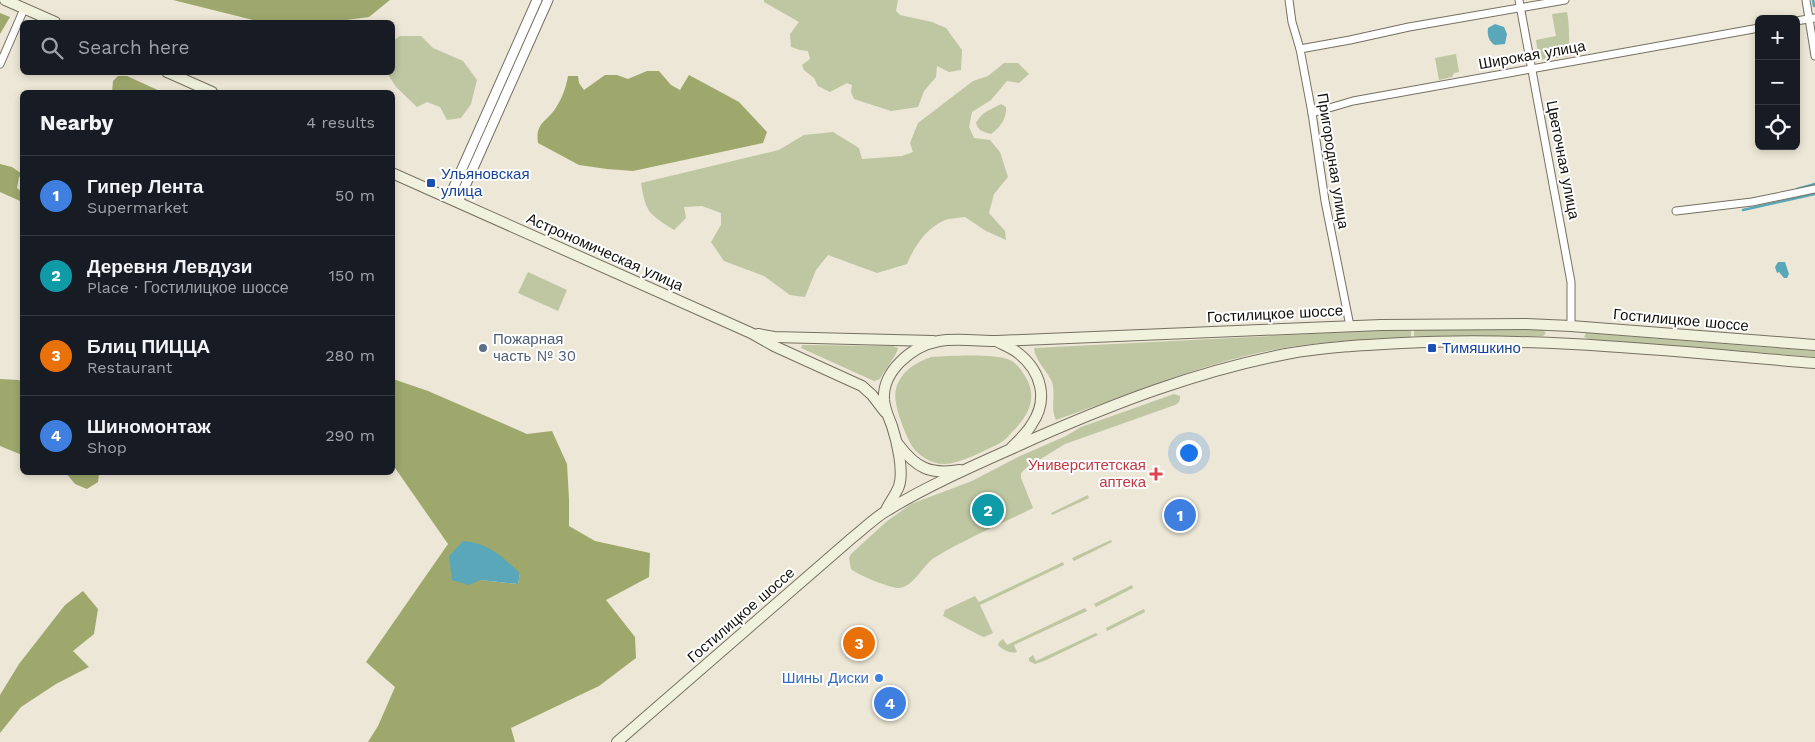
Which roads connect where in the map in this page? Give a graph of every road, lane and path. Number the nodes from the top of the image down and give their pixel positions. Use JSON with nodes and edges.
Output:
{"nodes":[{"id":1,"x":5,"y":0,"type":"edge"},
{"id":2,"x":537,"y":0,"type":"edge"},
{"id":3,"x":548,"y":0,"type":"edge"},
{"id":4,"x":1290,"y":0,"type":"edge"},
{"id":5,"x":1565,"y":0,"type":"edge"},
{"id":6,"x":1806,"y":0,"type":"edge"},
{"id":7,"x":1520,"y":4,"type":"edge"},
{"id":8,"x":24,"y":9,"type":"junction"},
{"id":9,"x":1812,"y":18,"type":"edge"},
{"id":10,"x":50,"y":20,"type":"edge"},
{"id":11,"x":1755,"y":29,"type":"edge"},
{"id":12,"x":1300,"y":49,"type":"junction"},
{"id":13,"x":1815,"y":56,"type":"edge"},
{"id":14,"x":0,"y":64,"type":"edge"},
{"id":15,"x":1532,"y":69,"type":"junction"},
{"id":16,"x":174,"y":75,"type":"edge"},
{"id":17,"x":208,"y":90,"type":"edge"},
{"id":18,"x":1312,"y":112,"type":"junction"},
{"id":19,"x":395,"y":174,"type":"edge"},
{"id":20,"x":1815,"y":190,"type":"edge"},
{"id":21,"x":453,"y":200,"type":"junction"},
{"id":22,"x":1676,"y":210,"type":"dead end"},
{"id":23,"x":1350,"y":326,"type":"junction"},
{"id":24,"x":1571,"y":326,"type":"junction"},
{"id":25,"x":751,"y":333,"type":"junction"},
{"id":26,"x":940,"y":341,"type":"junction"},
{"id":27,"x":997,"y":341,"type":"junction"},
{"id":28,"x":1570,"y":343,"type":"junction"},
{"id":29,"x":1815,"y":345,"type":"edge"},
{"id":30,"x":1815,"y":363,"type":"edge"},
{"id":31,"x":888,"y":414,"type":"junction"},
{"id":32,"x":897,"y":444,"type":"junction"},
{"id":33,"x":1009,"y":450,"type":"junction"},
{"id":34,"x":968,"y":469,"type":"junction"},
{"id":35,"x":886,"y":511,"type":"junction"},
{"id":36,"x":617,"y":742,"type":"edge"}],
"edges":[{"from":1,"to":8,"type":"main road"},
{"from":2,"to":21,"type":"street"},
{"from":3,"to":21,"type":"street"},
{"from":4,"to":12,"type":"street","name":"Пригородная улица"},
{"from":5,"to":7,"type":"street"},
{"from":6,"to":9,"type":"street"},
{"from":7,"to":12,"type":"street"},
{"from":7,"to":15,"type":"street","name":"Цветочная улица"},
{"from":8,"to":10,"type":"main road"},
{"from":8,"to":14,"type":"street"},
{"from":9,"to":13,"type":"street"},
{"from":11,"to":15,"type":"street","name":"Широкая улица"},
{"from":12,"to":18,"type":"street","name":"Пригородная улица"},
{"from":15,"to":18,"type":"street","name":"Широкая улица"},
{"from":15,"to":24,"type":"street","name":"Цветочная улица"},
{"from":16,"to":17,"type":"main road"},
{"from":18,"to":23,"type":"street","name":"Пригородная улица"},
{"from":19,"to":21,"type":"main road","name":"Астрономическая улица"},
{"from":20,"to":22,"type":"street"},
{"from":21,"to":25,"type":"main road","name":"Астрономическая улица"},
{"from":23,"to":24,"type":"main road","name":"Гостилицкое шоссе"},
{"from":23,"to":27,"type":"main road","name":"Гостилицкое шоссе"},
{"from":24,"to":28,"type":"main road"},
{"from":24,"to":29,"type":"main road","name":"Гостилицкое шоссе"},
{"from":25,"to":26,"type":"main road","name":"Астрономическая улица"},
{"from":25,"to":31,"type":"main road","name":"Астрономическая улица"},
{"from":26,"to":27,"type":"main road","name":"Гостилицкое шоссе"},
{"from":26,"to":31,"type":"main road","name":"Гостилицкое шоссе"},
{"from":27,"to":33,"type":"main road"},
{"from":28,"to":30,"type":"main road","name":"Гостилицкое шоссе"},
{"from":28,"to":33,"type":"main road","name":"Гостилицкое шоссе"},
{"from":31,"to":32,"type":"main road","name":"Гостилицкое шоссе"},
{"from":32,"to":34,"type":"main road"},
{"from":32,"to":35,"type":"main road","name":"Гостилицкое шоссе"},
{"from":33,"to":34,"type":"main road","name":"Гостилицкое шоссе"},
{"from":34,"to":35,"type":"main road","name":"Гостилицкое шоссе"},
{"from":35,"to":36,"type":"main road","name":"Гостилицкое шоссе"}]}
